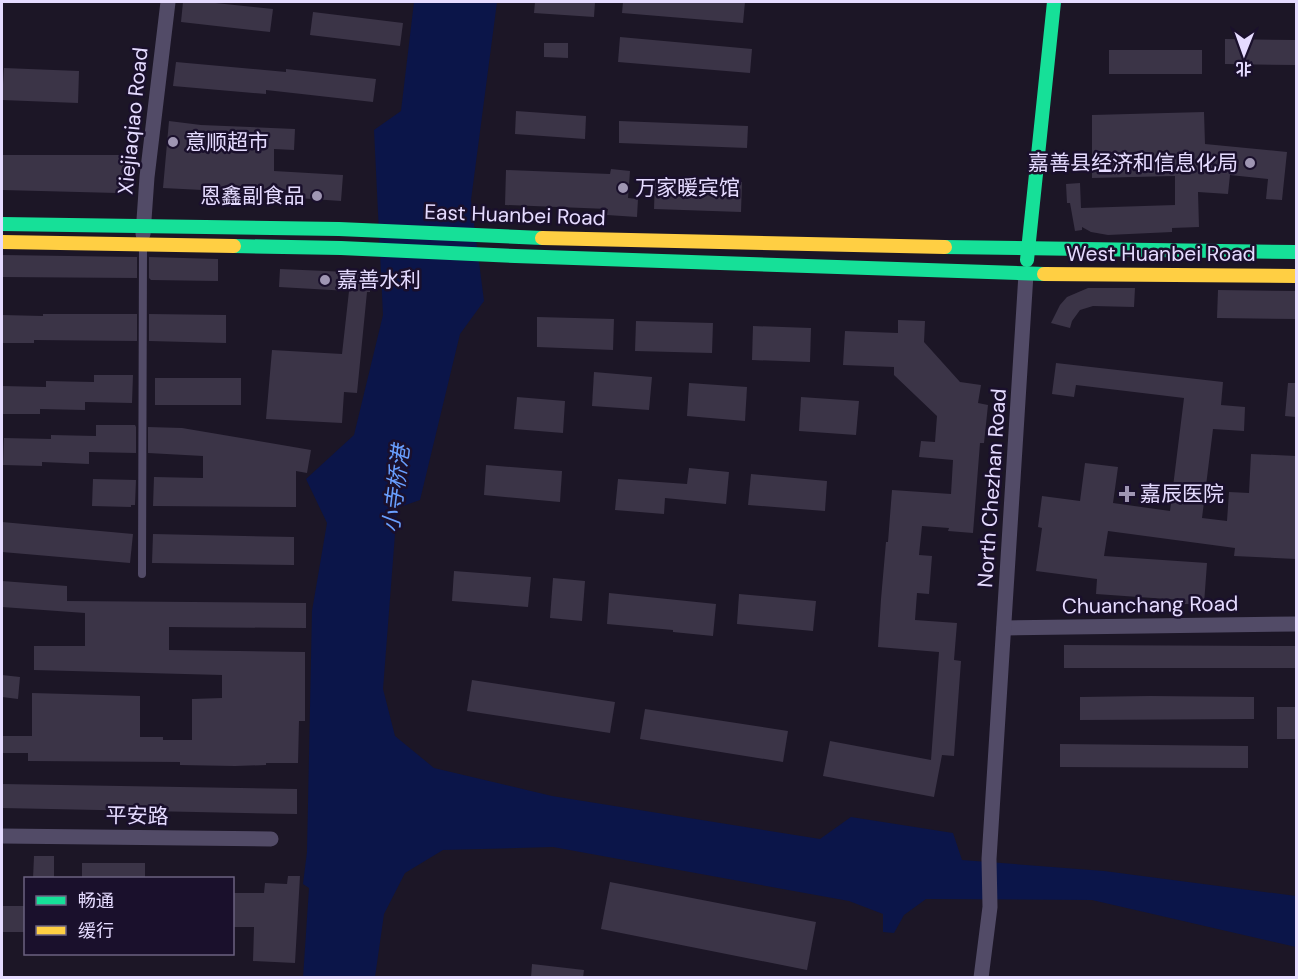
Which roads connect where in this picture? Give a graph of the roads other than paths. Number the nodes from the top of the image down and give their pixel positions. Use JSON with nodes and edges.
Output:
{"nodes":[{"id":1,"x":168,"y":2,"type":"edge"},
{"id":2,"x":1054,"y":2,"type":"edge"},
{"id":3,"x":2,"y":224,"type":"edge"},
{"id":4,"x":144,"y":226,"type":"junction"},
{"id":5,"x":2,"y":242,"type":"edge"},
{"id":6,"x":143,"y":244,"type":"junction"},
{"id":7,"x":1028,"y":247,"type":"junction"},
{"id":8,"x":1296,"y":252,"type":"edge"},
{"id":9,"x":1026,"y":274,"type":"junction"},
{"id":10,"x":1296,"y":276,"type":"edge"},
{"id":11,"x":142,"y":574,"type":"dead end"},
{"id":12,"x":1296,"y":624,"type":"edge"},
{"id":13,"x":1004,"y":628,"type":"junction"},
{"id":14,"x":2,"y":836,"type":"edge"},
{"id":15,"x":272,"y":839,"type":"dead end"},
{"id":16,"x":981,"y":978,"type":"edge"}],
"edges":[{"from":1,"to":4,"type":"street","name":"Xiejiaqiao Road"},
{"from":2,"to":7,"type":"street","name":"North Chezhan Road"},
{"from":3,"to":4,"type":"street","name":"East Huanbei Road"},
{"from":4,"to":6,"type":"street","name":"Xiejiaqiao Road"},
{"from":4,"to":7,"type":"street","name":"East Huanbei Road"},
{"from":5,"to":6,"type":"street","name":"East Huanbei Road"},
{"from":6,"to":9,"type":"street","name":"East Huanbei Road"},
{"from":6,"to":11,"type":"lane"},
{"from":7,"to":8,"type":"street","name":"West Huanbei Road"},
{"from":7,"to":9,"type":"street","name":"North Chezhan Road"},
{"from":9,"to":10,"type":"street","name":"West Huanbei Road"},
{"from":9,"to":13,"type":"street","name":"North Chezhan Road"},
{"from":12,"to":13,"type":"street","name":"Chuanchang Road"},
{"from":13,"to":16,"type":"street","name":"North Chezhan Road"},
{"from":14,"to":15,"type":"street","name":"平安路"}]}
